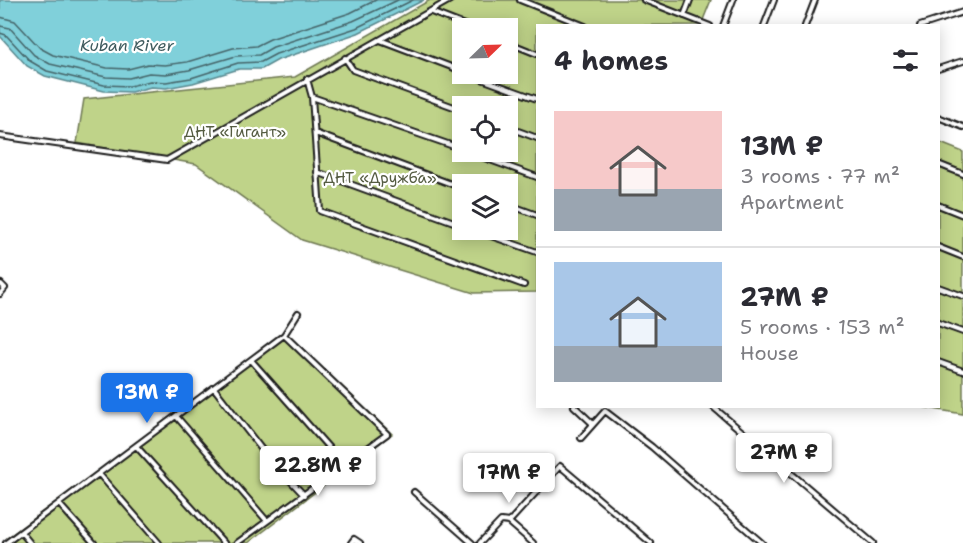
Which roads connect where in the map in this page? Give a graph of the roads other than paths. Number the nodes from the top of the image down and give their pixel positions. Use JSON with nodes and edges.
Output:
{"nodes":[{"id":1,"x":450,"y":0,"type":"edge"},
{"id":2,"x":520,"y":0,"type":"edge"},
{"id":3,"x":644,"y":0,"type":"edge"},
{"id":4,"x":690,"y":0,"type":"edge"},
{"id":5,"x":733,"y":0,"type":"edge"},
{"id":6,"x":774,"y":0,"type":"edge"},
{"id":7,"x":815,"y":0,"type":"edge"},
{"id":8,"x":655,"y":2,"type":"edge"},
{"id":9,"x":430,"y":12,"type":"junction"},
{"id":10,"x":963,"y":12,"type":"edge"},
{"id":11,"x":684,"y":16,"type":"junction"},
{"id":12,"x":452,"y":20,"type":"edge"},
{"id":13,"x":580,"y":24,"type":"edge"},
{"id":14,"x":706,"y":24,"type":"edge"},
{"id":15,"x":724,"y":24,"type":"edge"},
{"id":16,"x":765,"y":24,"type":"edge"},
{"id":17,"x":806,"y":24,"type":"edge"},
{"id":18,"x":926,"y":24,"type":"edge"},
{"id":19,"x":380,"y":39,"type":"junction"},
{"id":20,"x":518,"y":46,"type":"edge"},
{"id":21,"x":536,"y":54,"type":"edge"},
{"id":22,"x":345,"y":58,"type":"junction"},
{"id":23,"x":963,"y":61,"type":"edge"},
{"id":24,"x":452,"y":67,"type":"edge"},
{"id":25,"x":940,"y":68,"type":"edge"},
{"id":26,"x":307,"y":78,"type":"junction"},
{"id":27,"x":496,"y":84,"type":"edge"},
{"id":28,"x":312,"y":97,"type":"junction"},
{"id":29,"x":536,"y":99,"type":"edge"},
{"id":30,"x":452,"y":107,"type":"edge"},
{"id":31,"x":940,"y":118,"type":"edge"},
{"id":32,"x":963,"y":127,"type":"edge"},
{"id":33,"x":518,"y":131,"type":"edge"},
{"id":34,"x":315,"y":133,"type":"junction"},
{"id":35,"x":0,"y":136,"type":"edge"},
{"id":36,"x":536,"y":138,"type":"edge"},
{"id":37,"x":452,"y":146,"type":"edge"},
{"id":38,"x":496,"y":162,"type":"edge"},
{"id":39,"x":940,"y":165,"type":"edge"},
{"id":40,"x":317,"y":172,"type":"junction"},
{"id":41,"x":963,"y":174,"type":"edge"},
{"id":42,"x":536,"y":177,"type":"edge"},
{"id":43,"x":452,"y":184,"type":"edge"},
{"id":44,"x":940,"y":206,"type":"edge"},
{"id":45,"x":518,"y":208,"type":"edge"},
{"id":46,"x":536,"y":215,"type":"edge"},
{"id":47,"x":963,"y":215,"type":"edge"},
{"id":48,"x":452,"y":221,"type":"edge"},
{"id":49,"x":503,"y":240,"type":"edge"},
{"id":50,"x":940,"y":248,"type":"edge"},
{"id":51,"x":536,"y":252,"type":"edge"},
{"id":52,"x":963,"y":257,"type":"edge"},
{"id":53,"x":0,"y":284,"type":"edge"},
{"id":54,"x":524,"y":285,"type":"dead end"},
{"id":55,"x":940,"y":288,"type":"edge"},
{"id":56,"x":0,"y":294,"type":"edge"},
{"id":57,"x":963,"y":296,"type":"edge"},
{"id":58,"x":298,"y":314,"type":"dead end"},
{"id":59,"x":940,"y":324,"type":"edge"},
{"id":60,"x":963,"y":332,"type":"edge"},
{"id":61,"x":284,"y":335,"type":"junction"},
{"id":62,"x":251,"y":360,"type":"junction"},
{"id":63,"x":940,"y":363,"type":"edge"},
{"id":64,"x":963,"y":371,"type":"edge"},
{"id":65,"x":213,"y":388,"type":"junction"},
{"id":66,"x":576,"y":408,"type":"edge"},
{"id":67,"x":714,"y":408,"type":"edge"},
{"id":68,"x":176,"y":416,"type":"junction"},
{"id":69,"x":592,"y":423,"type":"junction"},
{"id":70,"x":581,"y":438,"type":"dead end"},
{"id":71,"x":136,"y":446,"type":"junction"},
{"id":72,"x":344,"y":465,"type":"junction"},
{"id":73,"x":99,"y":474,"type":"junction"},
{"id":74,"x":414,"y":492,"type":"dead end"},
{"id":75,"x":304,"y":495,"type":"junction"},
{"id":76,"x":59,"y":504,"type":"junction"},
{"id":77,"x":267,"y":521,"type":"junction"},
{"id":78,"x":509,"y":522,"type":"junction"},
{"id":79,"x":21,"y":532,"type":"junction"},
{"id":80,"x":6,"y":543,"type":"edge"},
{"id":81,"x":30,"y":543,"type":"edge"},
{"id":82,"x":94,"y":543,"type":"edge"},
{"id":83,"x":159,"y":543,"type":"edge"},
{"id":84,"x":224,"y":543,"type":"edge"},
{"id":85,"x":237,"y":543,"type":"edge"},
{"id":86,"x":351,"y":543,"type":"edge"},
{"id":87,"x":360,"y":543,"type":"edge"},
{"id":88,"x":472,"y":543,"type":"edge"},
{"id":89,"x":480,"y":543,"type":"edge"},
{"id":90,"x":533,"y":543,"type":"edge"},
{"id":91,"x":651,"y":543,"type":"edge"},
{"id":92,"x":762,"y":543,"type":"edge"},
{"id":93,"x":873,"y":543,"type":"edge"}],
"edges":[{"from":1,"to":9,"type":"street"},
{"from":2,"to":13,"type":"street"},
{"from":3,"to":8,"type":"street"},
{"from":4,"to":11,"type":"street"},
{"from":5,"to":15,"type":"street"},
{"from":6,"to":16,"type":"street"},
{"from":7,"to":17,"type":"street"},
{"from":8,"to":11,"type":"street"},
{"from":9,"to":12,"type":"street"},
{"from":9,"to":19,"type":"street"},
{"from":10,"to":18,"type":"street"},
{"from":11,"to":14,"type":"street"},
{"from":19,"to":22,"type":"street"},
{"from":19,"to":24,"type":"street"},
{"from":20,"to":21,"type":"street"},
{"from":22,"to":26,"type":"street"},
{"from":22,"to":30,"type":"street"},
{"from":23,"to":25,"type":"street"},
{"from":26,"to":28,"type":"street"},
{"from":26,"to":35,"type":"street"},
{"from":27,"to":29,"type":"street"},
{"from":28,"to":34,"type":"street"},
{"from":28,"to":37,"type":"street"},
{"from":31,"to":32,"type":"street"},
{"from":33,"to":36,"type":"street"},
{"from":34,"to":40,"type":"street"},
{"from":34,"to":43,"type":"street"},
{"from":38,"to":42,"type":"street"},
{"from":39,"to":41,"type":"street"},
{"from":40,"to":48,"type":"street"},
{"from":40,"to":54,"type":"street"},
{"from":44,"to":47,"type":"street"},
{"from":45,"to":46,"type":"street"},
{"from":49,"to":51,"type":"street"},
{"from":50,"to":52,"type":"street"},
{"from":53,"to":56,"type":"street"},
{"from":55,"to":57,"type":"street"},
{"from":58,"to":61,"type":"street"},
{"from":59,"to":60,"type":"street"},
{"from":61,"to":62,"type":"street"},
{"from":61,"to":72,"type":"street"},
{"from":62,"to":65,"type":"street"},
{"from":62,"to":72,"type":"street"},
{"from":63,"to":64,"type":"street"},
{"from":65,"to":68,"type":"street"},
{"from":65,"to":75,"type":"street"},
{"from":66,"to":69,"type":"street"},
{"from":67,"to":93,"type":"street"},
{"from":68,"to":71,"type":"street"},
{"from":68,"to":77,"type":"street"},
{"from":69,"to":70,"type":"street"},
{"from":69,"to":92,"type":"street"},
{"from":71,"to":73,"type":"street"},
{"from":71,"to":84,"type":"street"},
{"from":72,"to":75,"type":"street"},
{"from":73,"to":76,"type":"street"},
{"from":73,"to":83,"type":"street"},
{"from":74,"to":88,"type":"street"},
{"from":75,"to":77,"type":"street"},
{"from":76,"to":79,"type":"street"},
{"from":76,"to":82,"type":"street"},
{"from":77,"to":85,"type":"street"},
{"from":78,"to":89,"type":"street"},
{"from":78,"to":90,"type":"street"},
{"from":78,"to":91,"type":"street"},
{"from":79,"to":80,"type":"street"},
{"from":79,"to":81,"type":"street"},
{"from":86,"to":87,"type":"street"}]}
